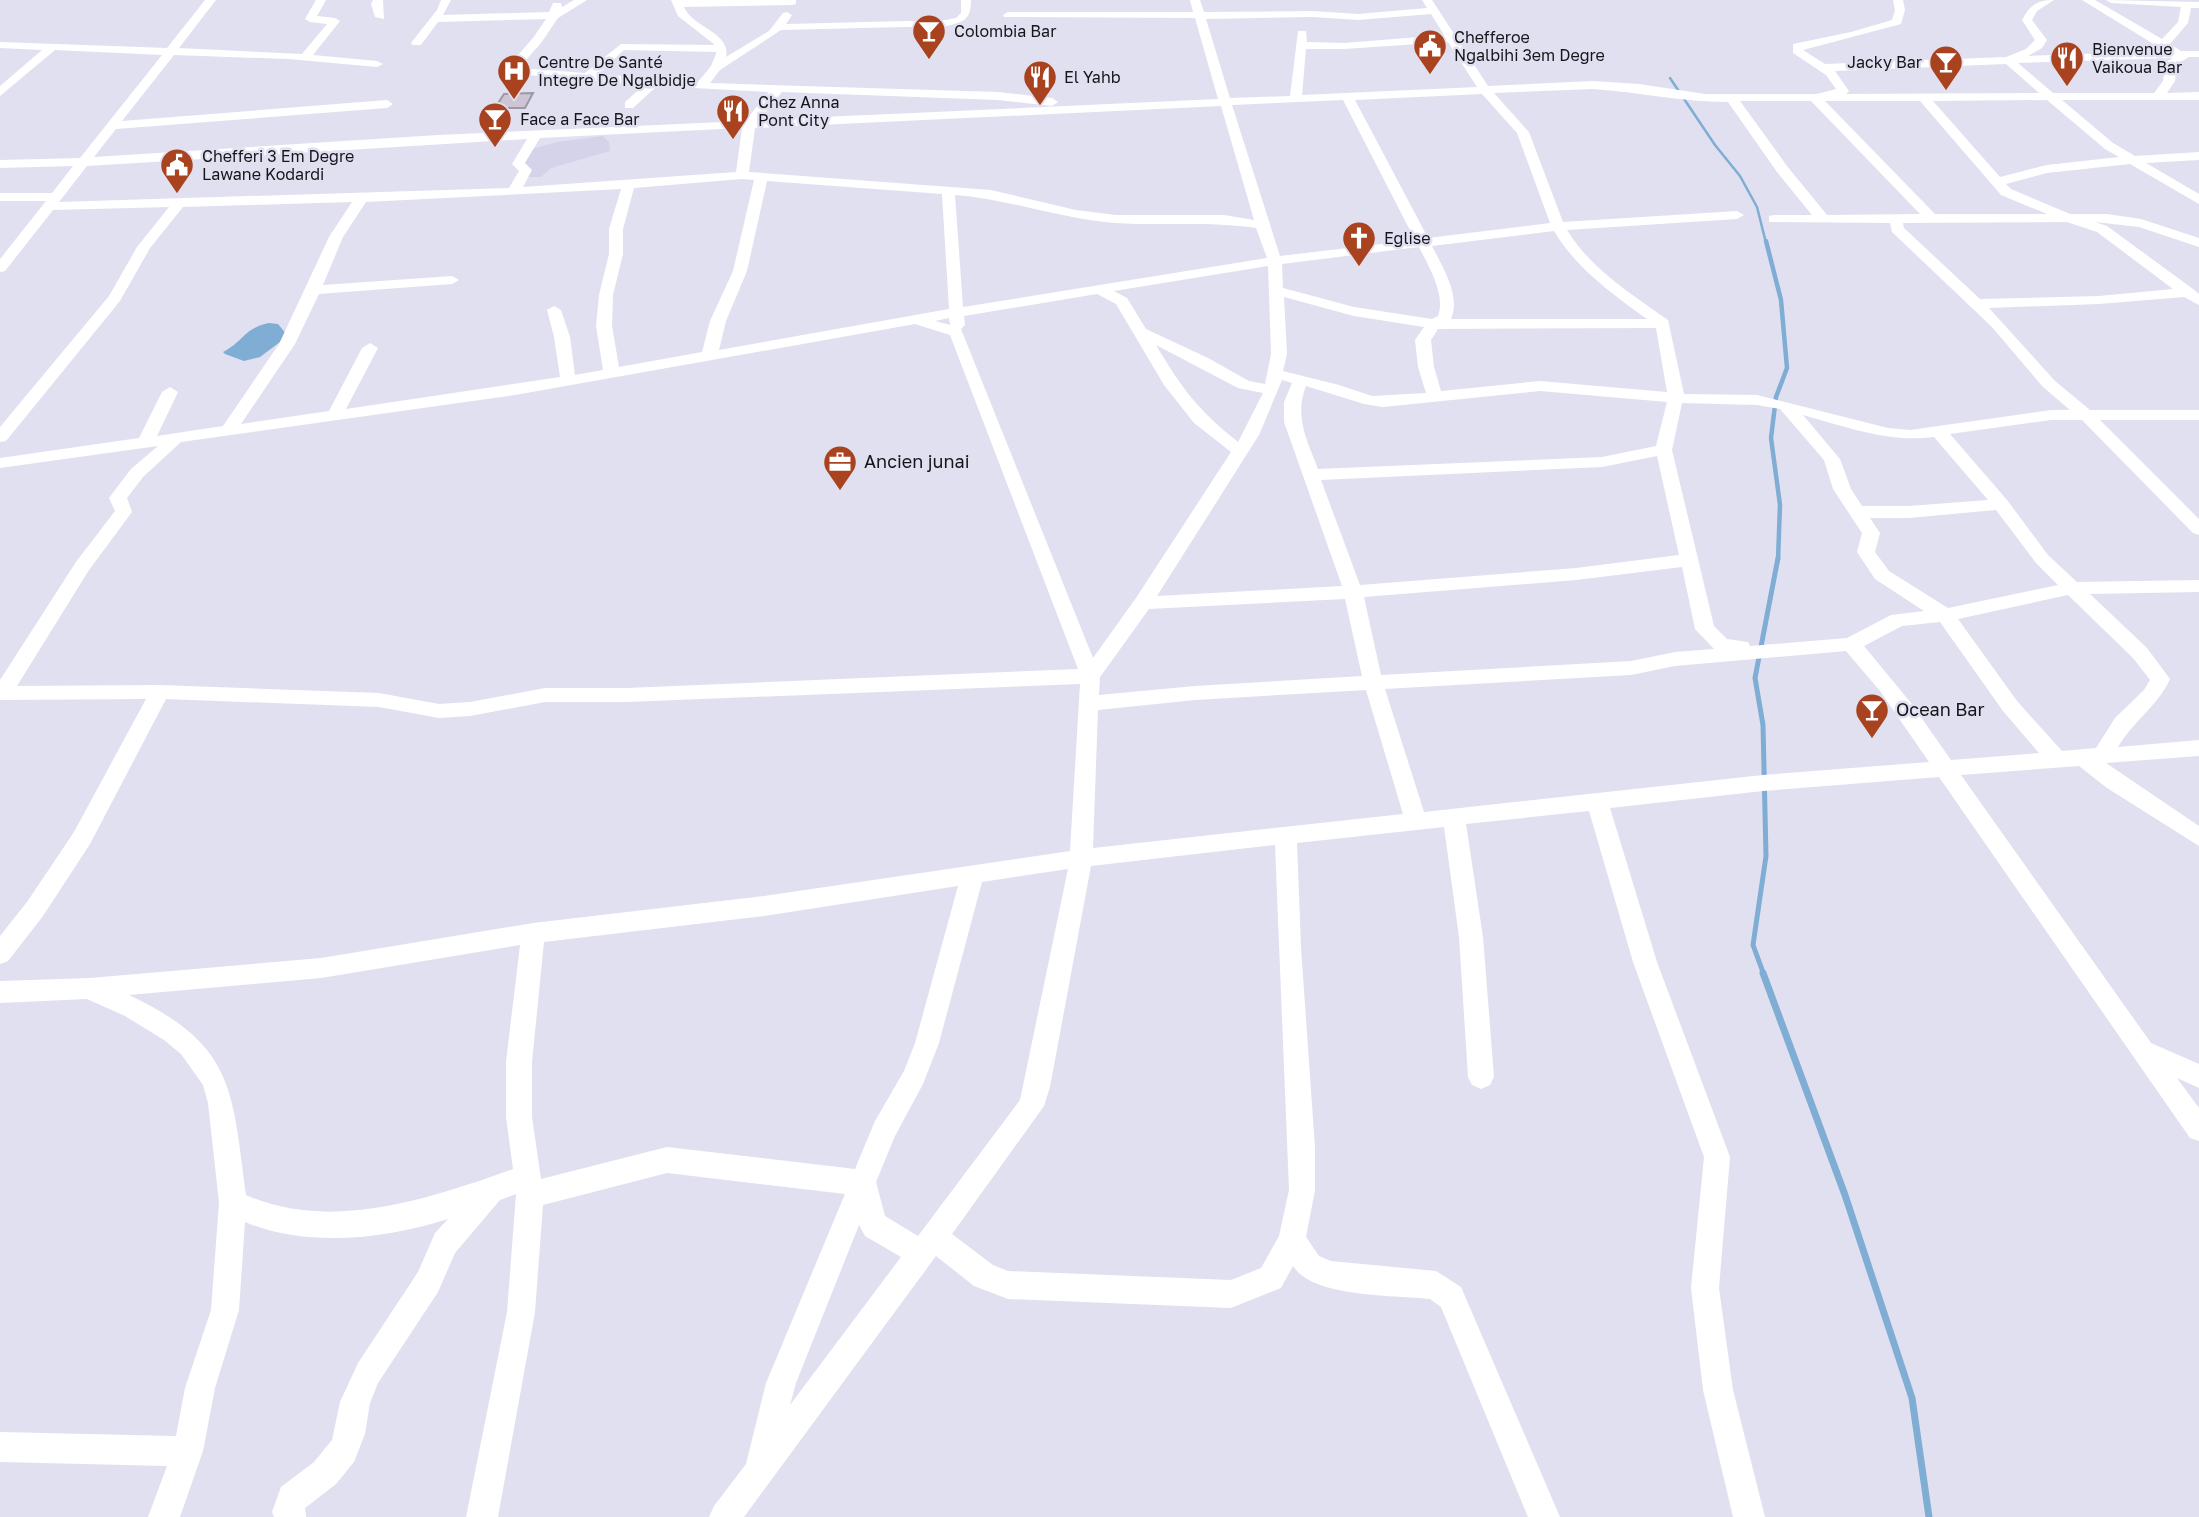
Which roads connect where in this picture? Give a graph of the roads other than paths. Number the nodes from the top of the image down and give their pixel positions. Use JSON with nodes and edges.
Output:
{"nodes":[{"id":1,"x":211,"y":0,"type":"edge"},
{"id":2,"x":321,"y":0,"type":"edge"},
{"id":3,"x":379,"y":0,"type":"edge"},
{"id":4,"x":446,"y":0,"type":"edge"},
{"id":5,"x":559,"y":0,"type":"edge"},
{"id":6,"x":582,"y":0,"type":"edge"},
{"id":7,"x":966,"y":0,"type":"edge"},
{"id":8,"x":1089,"y":0,"type":"edge"},
{"id":9,"x":1195,"y":0,"type":"edge"},
{"id":10,"x":1898,"y":0,"type":"edge"},
{"id":11,"x":2049,"y":0,"type":"edge"},
{"id":12,"x":2087,"y":0,"type":"edge"},
{"id":13,"x":2111,"y":0,"type":"edge"},
{"id":14,"x":793,"y":1,"type":"edge"},
{"id":15,"x":676,"y":2,"type":"edge"},
{"id":16,"x":1431,"y":5,"type":"edge"},
{"id":17,"x":2199,"y":5,"type":"edge"},
{"id":18,"x":2186,"y":6,"type":"junction"},
{"id":19,"x":1304,"y":7,"type":"edge"},
{"id":20,"x":1092,"y":14,"type":"junction"},
{"id":21,"x":555,"y":15,"type":"junction"},
{"id":22,"x":1008,"y":15,"type":"dead end"},
{"id":23,"x":1199,"y":15,"type":"junction"},
{"id":24,"x":380,"y":17,"type":"dead end"},
{"id":25,"x":436,"y":19,"type":"junction"},
{"id":26,"x":780,"y":27,"type":"junction"},
{"id":27,"x":1452,"y":38,"type":"junction"},
{"id":28,"x":417,"y":43,"type":"dead end"},
{"id":29,"x":0,"y":45,"type":"edge"},
{"id":30,"x":2164,"y":45,"type":"junction"},
{"id":31,"x":1301,"y":46,"type":"junction"},
{"id":32,"x":51,"y":48,"type":"junction"},
{"id":33,"x":722,"y":49,"type":"junction"},
{"id":34,"x":170,"y":53,"type":"junction"},
{"id":35,"x":2199,"y":54,"type":"edge"},
{"id":36,"x":2181,"y":55,"type":"junction"},
{"id":37,"x":304,"y":57,"type":"junction"},
{"id":38,"x":2009,"y":60,"type":"junction"},
{"id":39,"x":377,"y":64,"type":"dead end"},
{"id":40,"x":2199,"y":64,"type":"edge"},
{"id":41,"x":719,"y":67,"type":"junction"},
{"id":42,"x":1824,"y":68,"type":"junction"},
{"id":43,"x":588,"y":77,"type":"junction"},
{"id":44,"x":653,"y":83,"type":"junction"},
{"id":45,"x":701,"y":86,"type":"junction"},
{"id":46,"x":779,"y":88,"type":"junction"},
{"id":47,"x":1485,"y":89,"type":"junction"},
{"id":48,"x":0,"y":92,"type":"edge"},
{"id":49,"x":2046,"y":96,"type":"junction"},
{"id":50,"x":2158,"y":96,"type":"junction"},
{"id":51,"x":2199,"y":96,"type":"edge"},
{"id":52,"x":1731,"y":97,"type":"junction"},
{"id":53,"x":1923,"y":97,"type":"junction"},
{"id":54,"x":1348,"y":98,"type":"junction"},
{"id":55,"x":1815,"y":98,"type":"junction"},
{"id":56,"x":1296,"y":99,"type":"junction"},
{"id":57,"x":1227,"y":102,"type":"junction"},
{"id":58,"x":387,"y":104,"type":"dead end"},
{"id":59,"x":628,"y":105,"type":"dead end"},
{"id":60,"x":1070,"y":110,"type":"junction"},
{"id":61,"x":749,"y":124,"type":"junction"},
{"id":62,"x":111,"y":126,"type":"junction"},
{"id":63,"x":535,"y":135,"type":"junction"},
{"id":64,"x":2199,"y":156,"type":"edge"},
{"id":65,"x":2131,"y":159,"type":"junction"},
{"id":66,"x":83,"y":162,"type":"junction"},
{"id":67,"x":0,"y":164,"type":"edge"},
{"id":68,"x":742,"y":175,"type":"junction"},
{"id":69,"x":761,"y":176,"type":"junction"},
{"id":70,"x":1997,"y":182,"type":"junction"},
{"id":71,"x":628,"y":187,"type":"junction"},
{"id":72,"x":514,"y":191,"type":"junction"},
{"id":73,"x":948,"y":191,"type":"junction"},
{"id":74,"x":0,"y":197,"type":"edge"},
{"id":75,"x":362,"y":197,"type":"junction"},
{"id":76,"x":2199,"y":200,"type":"edge"},
{"id":77,"x":53,"y":202,"type":"junction"},
{"id":78,"x":180,"y":202,"type":"junction"},
{"id":79,"x":1737,"y":215,"type":"dead end"},
{"id":80,"x":2065,"y":217,"type":"junction"},
{"id":81,"x":1896,"y":218,"type":"junction"},
{"id":82,"x":1931,"y":218,"type":"junction"},
{"id":83,"x":1774,"y":219,"type":"dead end"},
{"id":84,"x":1823,"y":219,"type":"junction"},
{"id":85,"x":1262,"y":225,"type":"junction"},
{"id":86,"x":1558,"y":226,"type":"junction"},
{"id":87,"x":2199,"y":243,"type":"edge"},
{"id":88,"x":1423,"y":244,"type":"junction"},
{"id":89,"x":1275,"y":261,"type":"junction"},
{"id":90,"x":0,"y":268,"type":"edge"},
{"id":91,"x":955,"y":273,"type":"junction"},
{"id":92,"x":452,"y":280,"type":"dead end"},
{"id":93,"x":1099,"y":289,"type":"junction"},
{"id":94,"x":314,"y":290,"type":"junction"},
{"id":95,"x":1276,"y":290,"type":"junction"},
{"id":96,"x":957,"y":293,"type":"junction"},
{"id":97,"x":2194,"y":297,"type":"edge"},
{"id":98,"x":1976,"y":304,"type":"junction"},
{"id":99,"x":987,"y":307,"type":"junction"},
{"id":100,"x":554,"y":310,"type":"dead end"},
{"id":101,"x":957,"y":313,"type":"junction"},
{"id":102,"x":915,"y":319,"type":"junction"},
{"id":103,"x":1662,"y":323,"type":"junction"},
{"id":104,"x":1434,"y":324,"type":"junction"},
{"id":105,"x":956,"y":332,"type":"junction"},
{"id":106,"x":1141,"y":332,"type":"junction"},
{"id":107,"x":370,"y":348,"type":"dead end"},
{"id":108,"x":711,"y":351,"type":"junction"},
{"id":109,"x":612,"y":374,"type":"junction"},
{"id":110,"x":1301,"y":379,"type":"junction"},
{"id":111,"x":568,"y":381,"type":"junction"},
{"id":112,"x":1273,"y":382,"type":"junction"},
{"id":113,"x":170,"y":392,"type":"dead end"},
{"id":114,"x":1676,"y":396,"type":"junction"},
{"id":115,"x":1435,"y":397,"type":"junction"},
{"id":116,"x":1784,"y":405,"type":"junction"},
{"id":117,"x":2199,"y":415,"type":"edge"},
{"id":118,"x":335,"y":416,"type":"junction"},
{"id":119,"x":2087,"y":416,"type":"junction"},
{"id":120,"x":228,"y":431,"type":"junction"},
{"id":121,"x":1940,"y":433,"type":"junction"},
{"id":122,"x":0,"y":437,"type":"edge"},
{"id":123,"x":176,"y":439,"type":"junction"},
{"id":124,"x":145,"y":443,"type":"junction"},
{"id":125,"x":1664,"y":450,"type":"junction"},
{"id":126,"x":1240,"y":451,"type":"junction"},
{"id":127,"x":0,"y":463,"type":"edge"},
{"id":128,"x":1312,"y":475,"type":"junction"},
{"id":129,"x":2001,"y":504,"type":"junction"},
{"id":130,"x":1857,"y":512,"type":"junction"},
{"id":131,"x":2199,"y":530,"type":"edge"},
{"id":132,"x":1690,"y":559,"type":"junction"},
{"id":133,"x":2199,"y":586,"type":"edge"},
{"id":134,"x":2071,"y":588,"type":"junction"},
{"id":135,"x":1353,"y":592,"type":"junction"},
{"id":136,"x":1143,"y":603,"type":"junction"},
{"id":137,"x":1945,"y":615,"type":"junction"},
{"id":138,"x":1705,"y":629,"type":"junction"},
{"id":139,"x":1851,"y":644,"type":"junction"},
{"id":140,"x":1755,"y":653,"type":"junction"},
{"id":141,"x":1675,"y":659,"type":"junction"},
{"id":142,"x":1090,"y":676,"type":"junction"},
{"id":143,"x":1373,"y":682,"type":"junction"},
{"id":144,"x":160,"y":692,"type":"junction"},
{"id":145,"x":1,"y":693,"type":"edge"},
{"id":146,"x":1088,"y":704,"type":"junction"},
{"id":147,"x":2199,"y":748,"type":"edge"},
{"id":148,"x":2093,"y":757,"type":"junction"},
{"id":149,"x":2058,"y":761,"type":"junction"},
{"id":150,"x":1945,"y":770,"type":"junction"},
{"id":151,"x":1597,"y":801,"type":"junction"},
{"id":152,"x":1454,"y":817,"type":"junction"},
{"id":153,"x":1416,"y":821,"type":"junction"},
{"id":154,"x":1286,"y":835,"type":"junction"},
{"id":155,"x":2199,"y":837,"type":"edge"},
{"id":156,"x":1081,"y":858,"type":"junction"},
{"id":157,"x":973,"y":874,"type":"junction"},
{"id":158,"x":533,"y":933,"type":"junction"},
{"id":159,"x":0,"y":954,"type":"edge"},
{"id":160,"x":90,"y":988,"type":"junction"},
{"id":161,"x":0,"y":992,"type":"edge"},
{"id":162,"x":2142,"y":1052,"type":"junction"},
{"id":163,"x":2199,"y":1076,"type":"edge"},
{"id":164,"x":1481,"y":1077,"type":"dead end"},
{"id":165,"x":2199,"y":1129,"type":"edge"},
{"id":166,"x":863,"y":1183,"type":"junction"},
{"id":167,"x":529,"y":1186,"type":"junction"},
{"id":168,"x":493,"y":1188,"type":"junction"},
{"id":169,"x":233,"y":1203,"type":"junction"},
{"id":170,"x":1292,"y":1240,"type":"junction"},
{"id":171,"x":928,"y":1246,"type":"junction"},
{"id":172,"x":0,"y":1447,"type":"edge"},
{"id":173,"x":188,"y":1451,"type":"junction"},
{"id":174,"x":756,"y":1475,"type":"junction"},
{"id":175,"x":164,"y":1517,"type":"edge"},
{"id":176,"x":290,"y":1517,"type":"edge"},
{"id":177,"x":482,"y":1517,"type":"edge"},
{"id":178,"x":725,"y":1517,"type":"edge"},
{"id":179,"x":1544,"y":1517,"type":"edge"},
{"id":180,"x":1749,"y":1517,"type":"edge"}],
"edges":[{"from":1,"to":34,"type":"street"},
{"from":2,"to":37,"type":"street"},
{"from":3,"to":24,"type":"street"},
{"from":4,"to":25,"type":"street"},
{"from":5,"to":21,"type":"street"},
{"from":6,"to":21,"type":"street"},
{"from":7,"to":26,"type":"street"},
{"from":8,"to":20,"type":"street"},
{"from":9,"to":23,"type":"street"},
{"from":10,"to":42,"type":"street"},
{"from":11,"to":38,"type":"street"},
{"from":12,"to":30,"type":"street"},
{"from":13,"to":18,"type":"street"},
{"from":14,"to":15,"type":"street"},
{"from":14,"to":26,"type":"street"},
{"from":15,"to":33,"type":"street"},
{"from":16,"to":19,"type":"street"},
{"from":16,"to":27,"type":"street"},
{"from":17,"to":18,"type":"street"},
{"from":18,"to":30,"type":"street"},
{"from":19,"to":23,"type":"street"},
{"from":19,"to":31,"type":"street"},
{"from":20,"to":22,"type":"street"},
{"from":20,"to":23,"type":"street"},
{"from":21,"to":25,"type":"street"},
{"from":21,"to":43,"type":"street"},
{"from":23,"to":57,"type":"street"},
{"from":25,"to":28,"type":"street"},
{"from":26,"to":41,"type":"street"},
{"from":27,"to":31,"type":"street"},
{"from":27,"to":47,"type":"street"},
{"from":29,"to":32,"type":"street"},
{"from":30,"to":36,"type":"street"},
{"from":31,"to":56,"type":"street"},
{"from":32,"to":34,"type":"street"},
{"from":32,"to":48,"type":"street"},
{"from":33,"to":41,"type":"street"},
{"from":33,"to":43,"type":"street"},
{"from":34,"to":37,"type":"street"},
{"from":34,"to":62,"type":"street"},
{"from":35,"to":36,"type":"street"},
{"from":36,"to":38,"type":"street"},
{"from":36,"to":40,"type":"street"},
{"from":36,"to":50,"type":"street"},
{"from":37,"to":39,"type":"street"},
{"from":38,"to":42,"type":"street"},
{"from":38,"to":49,"type":"street"},
{"from":41,"to":45,"type":"street"},
{"from":42,"to":55,"type":"street"},
{"from":43,"to":44,"type":"street"},
{"from":44,"to":45,"type":"street"},
{"from":44,"to":59,"type":"street"},
{"from":45,"to":46,"type":"street"},
{"from":46,"to":60,"type":"street"},
{"from":46,"to":61,"type":"street"},
{"from":47,"to":52,"type":"street"},
{"from":47,"to":54,"type":"street"},
{"from":47,"to":86,"type":"street"},
{"from":49,"to":50,"type":"street"},
{"from":49,"to":53,"type":"street"},
{"from":49,"to":65,"type":"street"},
{"from":50,"to":51,"type":"street"},
{"from":52,"to":55,"type":"street"},
{"from":52,"to":84,"type":"street"},
{"from":53,"to":55,"type":"street"},
{"from":53,"to":70,"type":"street"},
{"from":54,"to":56,"type":"street"},
{"from":54,"to":88,"type":"street"},
{"from":55,"to":82,"type":"street"},
{"from":56,"to":57,"type":"street"},
{"from":57,"to":60,"type":"street"},
{"from":57,"to":85,"type":"street"},
{"from":58,"to":62,"type":"street"},
{"from":60,"to":61,"type":"street"},
{"from":61,"to":63,"type":"street"},
{"from":61,"to":68,"type":"street"},
{"from":62,"to":66,"type":"street"},
{"from":63,"to":66,"type":"street"},
{"from":63,"to":72,"type":"street"},
{"from":64,"to":65,"type":"street"},
{"from":65,"to":70,"type":"street"},
{"from":65,"to":76,"type":"street"},
{"from":66,"to":67,"type":"street"},
{"from":66,"to":77,"type":"street"},
{"from":68,"to":69,"type":"street"},
{"from":68,"to":71,"type":"street"},
{"from":69,"to":73,"type":"street"},
{"from":69,"to":108,"type":"street"},
{"from":70,"to":80,"type":"street"},
{"from":71,"to":72,"type":"street"},
{"from":71,"to":109,"type":"street"},
{"from":72,"to":75,"type":"street"},
{"from":73,"to":85,"type":"street"},
{"from":73,"to":91,"type":"street"},
{"from":74,"to":77,"type":"street"},
{"from":75,"to":78,"type":"street"},
{"from":75,"to":94,"type":"street"},
{"from":77,"to":78,"type":"street"},
{"from":77,"to":90,"type":"street"},
{"from":78,"to":122,"type":"street"},
{"from":79,"to":86,"type":"street"},
{"from":80,"to":82,"type":"street"},
{"from":80,"to":87,"type":"street"},
{"from":80,"to":97,"type":"street"},
{"from":81,"to":82,"type":"street"},
{"from":81,"to":84,"type":"street"},
{"from":81,"to":98,"type":"street"},
{"from":83,"to":84,"type":"street"},
{"from":85,"to":89,"type":"street"},
{"from":86,"to":88,"type":"street"},
{"from":86,"to":103,"type":"street"},
{"from":88,"to":89,"type":"street"},
{"from":88,"to":104,"type":"street"},
{"from":89,"to":93,"type":"street"},
{"from":89,"to":95,"type":"street"},
{"from":91,"to":96,"type":"street"},
{"from":91,"to":99,"type":"street"},
{"from":92,"to":94,"type":"street"},
{"from":93,"to":99,"type":"street"},
{"from":93,"to":106,"type":"street"},
{"from":94,"to":120,"type":"street"},
{"from":95,"to":104,"type":"street"},
{"from":95,"to":112,"type":"street"},
{"from":96,"to":101,"type":"street"},
{"from":96,"to":102,"type":"street"},
{"from":97,"to":98,"type":"street"},
{"from":98,"to":119,"type":"street"},
{"from":99,"to":101,"type":"street"},
{"from":100,"to":111,"type":"street"},
{"from":101,"to":102,"type":"street"},
{"from":101,"to":105,"type":"street"},
{"from":102,"to":105,"type":"street"},
{"from":102,"to":108,"type":"street"},
{"from":103,"to":104,"type":"street"},
{"from":103,"to":114,"type":"street"},
{"from":104,"to":115,"type":"street"},
{"from":105,"to":142,"type":"street"},
{"from":106,"to":112,"type":"street"},
{"from":106,"to":126,"type":"street"},
{"from":107,"to":118,"type":"street"},
{"from":108,"to":109,"type":"street"},
{"from":109,"to":111,"type":"street"},
{"from":110,"to":112,"type":"street"},
{"from":110,"to":115,"type":"street"},
{"from":110,"to":128,"type":"street"},
{"from":111,"to":118,"type":"street"},
{"from":112,"to":126,"type":"street"},
{"from":113,"to":124,"type":"street"},
{"from":114,"to":115,"type":"street"},
{"from":114,"to":116,"type":"street"},
{"from":114,"to":125,"type":"street"},
{"from":116,"to":121,"type":"street"},
{"from":116,"to":130,"type":"street"},
{"from":117,"to":119,"type":"street"},
{"from":118,"to":120,"type":"street"},
{"from":119,"to":121,"type":"street"},
{"from":119,"to":131,"type":"street"},
{"from":120,"to":123,"type":"street"},
{"from":121,"to":129,"type":"street"},
{"from":123,"to":124,"type":"street"},
{"from":123,"to":145,"type":"street"},
{"from":124,"to":127,"type":"street"},
{"from":125,"to":128,"type":"street"},
{"from":125,"to":132,"type":"street"},
{"from":126,"to":136,"type":"street"},
{"from":128,"to":135,"type":"street"},
{"from":129,"to":130,"type":"street"},
{"from":129,"to":134,"type":"street"},
{"from":130,"to":137,"type":"street"},
{"from":132,"to":135,"type":"street"},
{"from":132,"to":138,"type":"street"},
{"from":133,"to":134,"type":"street"},
{"from":134,"to":137,"type":"street"},
{"from":134,"to":148,"type":"street"},
{"from":135,"to":136,"type":"street"},
{"from":135,"to":143,"type":"street"},
{"from":136,"to":142,"type":"street"},
{"from":137,"to":139,"type":"street"},
{"from":137,"to":149,"type":"street"},
{"from":138,"to":140,"type":"street"},
{"from":138,"to":141,"type":"street"},
{"from":139,"to":140,"type":"street"},
{"from":139,"to":150,"type":"street"},
{"from":140,"to":141,"type":"street"},
{"from":141,"to":143,"type":"street"},
{"from":142,"to":144,"type":"street"},
{"from":142,"to":146,"type":"street"},
{"from":143,"to":146,"type":"street"},
{"from":143,"to":153,"type":"street"},
{"from":144,"to":145,"type":"street"},
{"from":144,"to":159,"type":"street"},
{"from":146,"to":156,"type":"street"},
{"from":147,"to":148,"type":"street"},
{"from":148,"to":149,"type":"street"},
{"from":148,"to":155,"type":"street"},
{"from":149,"to":150,"type":"street"},
{"from":150,"to":151,"type":"street"},
{"from":150,"to":162,"type":"street"},
{"from":151,"to":152,"type":"street"},
{"from":151,"to":180,"type":"street"},
{"from":152,"to":153,"type":"street"},
{"from":152,"to":164,"type":"street"},
{"from":153,"to":154,"type":"street"},
{"from":154,"to":156,"type":"street"},
{"from":154,"to":170,"type":"street"},
{"from":156,"to":157,"type":"street"},
{"from":156,"to":171,"type":"street"},
{"from":157,"to":158,"type":"street"},
{"from":157,"to":166,"type":"street"},
{"from":158,"to":160,"type":"street"},
{"from":158,"to":167,"type":"street"},
{"from":160,"to":161,"type":"street"},
{"from":160,"to":169,"type":"street"},
{"from":162,"to":163,"type":"street"},
{"from":162,"to":165,"type":"street"},
{"from":166,"to":167,"type":"street"},
{"from":166,"to":171,"type":"street"},
{"from":166,"to":174,"type":"street"},
{"from":167,"to":168,"type":"street"},
{"from":167,"to":177,"type":"street"},
{"from":168,"to":169,"type":"street"},
{"from":168,"to":176,"type":"street"},
{"from":169,"to":173,"type":"street"},
{"from":170,"to":171,"type":"street"},
{"from":170,"to":179,"type":"street"},
{"from":171,"to":174,"type":"street"},
{"from":172,"to":173,"type":"street"},
{"from":173,"to":175,"type":"street"},
{"from":174,"to":178,"type":"street"}]}
